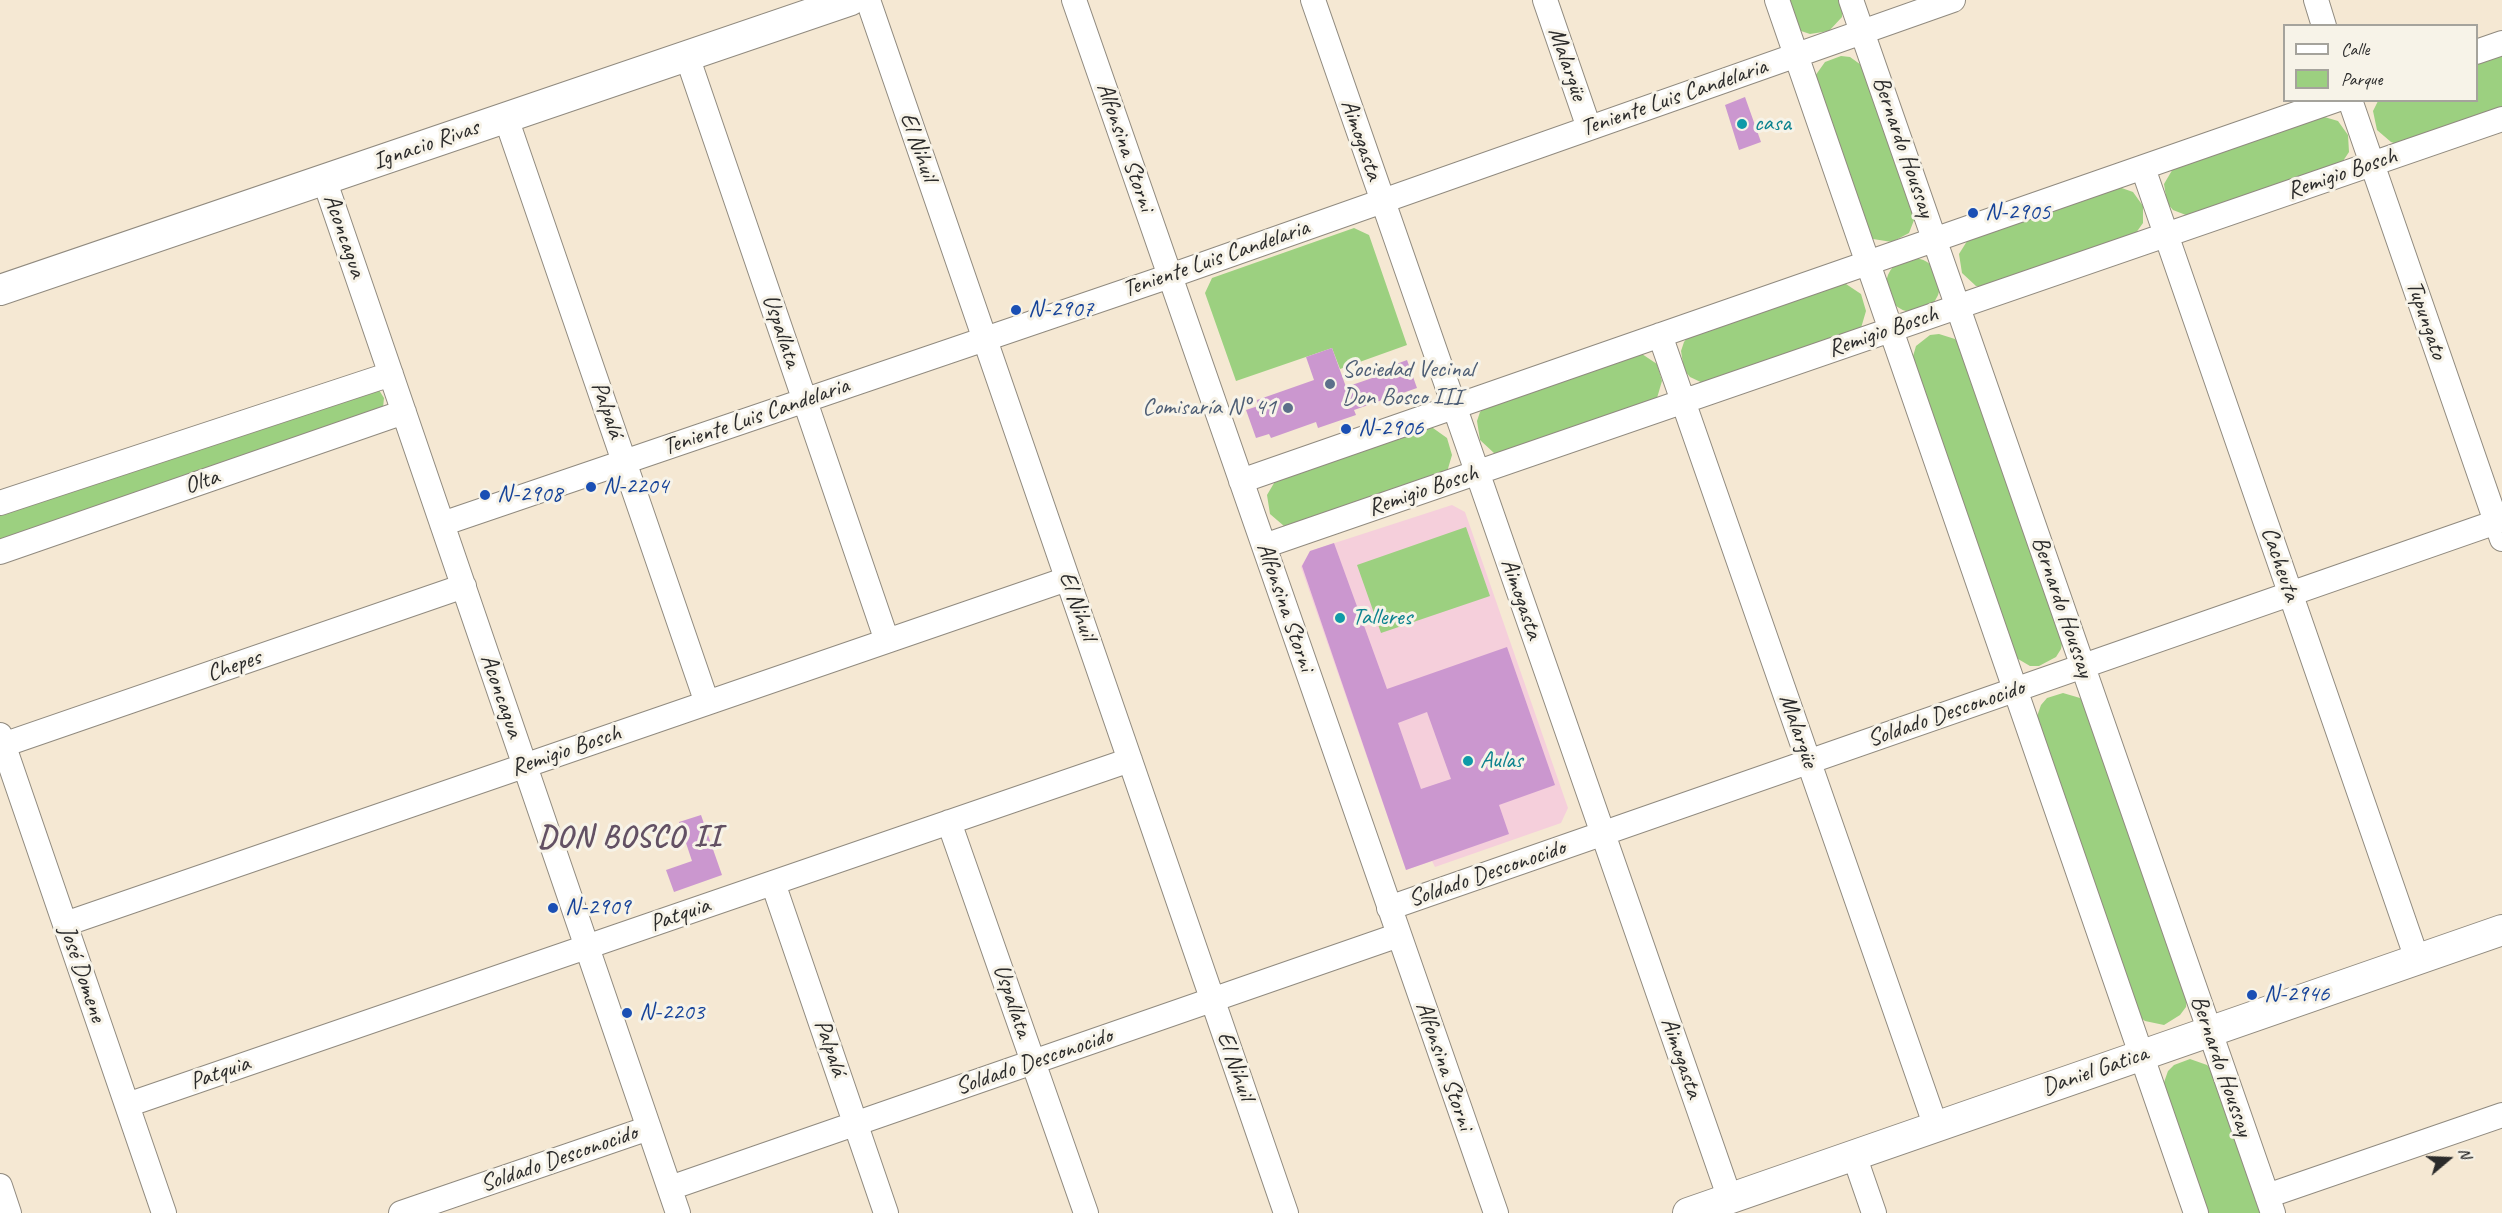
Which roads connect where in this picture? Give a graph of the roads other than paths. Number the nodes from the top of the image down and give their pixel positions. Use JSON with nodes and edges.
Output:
{"nodes":[{"id":1,"x":851,"y":0,"type":"edge"},
{"id":2,"x":868,"y":0,"type":"edge"},
{"id":3,"x":1074,"y":0,"type":"edge"},
{"id":4,"x":1312,"y":0,"type":"edge"},
{"id":5,"x":1545,"y":0,"type":"edge"},
{"id":6,"x":1777,"y":0,"type":"edge"},
{"id":7,"x":1851,"y":0,"type":"edge"},
{"id":8,"x":1953,"y":0,"type":"edge"},
{"id":9,"x":2316,"y":0,"type":"edge"},
{"id":10,"x":2323,"y":24,"type":"edge"},
{"id":11,"x":1862,"y":32,"type":"junction"},
{"id":12,"x":2502,"y":43,"type":"edge"},
{"id":13,"x":2478,"y":50,"type":"edge"},
{"id":14,"x":687,"y":56,"type":"junction"},
{"id":15,"x":1796,"y":56,"type":"junction"},
{"id":16,"x":2330,"y":102,"type":"edge"},
{"id":17,"x":2351,"y":102,"type":"edge"},
{"id":18,"x":506,"y":118,"type":"junction"},
{"id":19,"x":2502,"y":119,"type":"edge"},
{"id":20,"x":1589,"y":128,"type":"junction"},
{"id":21,"x":2372,"y":163,"type":"junction"},
{"id":22,"x":2143,"y":168,"type":"junction"},
{"id":23,"x":324,"y":179,"type":"junction"},
{"id":24,"x":1383,"y":201,"type":"junction"},
{"id":25,"x":2166,"y":235,"type":"junction"},
{"id":26,"x":1935,"y":240,"type":"junction"},
{"id":27,"x":1868,"y":263,"type":"junction"},
{"id":28,"x":1170,"y":276,"type":"junction"},
{"id":29,"x":0,"y":290,"type":"edge"},
{"id":30,"x":1958,"y":307,"type":"junction"},
{"id":31,"x":1891,"y":330,"type":"junction"},
{"id":32,"x":1660,"y":335,"type":"junction"},
{"id":33,"x":985,"y":339,"type":"junction"},
{"id":34,"x":391,"y":374,"type":"junction"},
{"id":35,"x":805,"y":400,"type":"junction"},
{"id":36,"x":1683,"y":401,"type":"junction"},
{"id":37,"x":1454,"y":407,"type":"junction"},
{"id":38,"x":404,"y":412,"type":"junction"},
{"id":39,"x":624,"y":462,"type":"junction"},
{"id":40,"x":1477,"y":472,"type":"junction"},
{"id":41,"x":1241,"y":481,"type":"junction"},
{"id":42,"x":0,"y":503,"type":"edge"},
{"id":43,"x":442,"y":524,"type":"junction"},
{"id":44,"x":2500,"y":527,"type":"edge"},
{"id":45,"x":1264,"y":546,"type":"junction"},
{"id":46,"x":0,"y":552,"type":"edge"},
{"id":47,"x":1067,"y":579,"type":"junction"},
{"id":48,"x":464,"y":586,"type":"junction"},
{"id":49,"x":2290,"y":594,"type":"junction"},
{"id":50,"x":887,"y":641,"type":"junction"},
{"id":51,"x":2083,"y":666,"type":"junction"},
{"id":52,"x":2015,"y":690,"type":"junction"},
{"id":53,"x":707,"y":703,"type":"junction"},
{"id":54,"x":2,"y":740,"type":"edge"},
{"id":55,"x":1130,"y":760,"type":"junction"},
{"id":56,"x":1809,"y":762,"type":"junction"},
{"id":57,"x":525,"y":766,"type":"junction"},
{"id":58,"x":949,"y":822,"type":"junction"},
{"id":59,"x":1602,"y":833,"type":"junction"},
{"id":60,"x":773,"y":883,"type":"junction"},
{"id":61,"x":1389,"y":908,"type":"junction"},
{"id":62,"x":65,"y":924,"type":"junction"},
{"id":63,"x":2502,"y":931,"type":"edge"},
{"id":64,"x":1399,"y":935,"type":"junction"},
{"id":65,"x":587,"y":947,"type":"junction"},
{"id":66,"x":2417,"y":959,"type":"junction"},
{"id":67,"x":1212,"y":1000,"type":"junction"},
{"id":68,"x":2209,"y":1032,"type":"junction"},
{"id":69,"x":2142,"y":1055,"type":"junction"},
{"id":70,"x":1033,"y":1062,"type":"junction"},
{"id":71,"x":127,"y":1105,"type":"junction"},
{"id":72,"x":2502,"y":1115,"type":"edge"},
{"id":73,"x":856,"y":1124,"type":"junction"},
{"id":74,"x":1936,"y":1127,"type":"junction"},
{"id":75,"x":649,"y":1128,"type":"junction"},
{"id":76,"x":1854,"y":1155,"type":"junction"},
{"id":77,"x":0,"y":1186,"type":"edge"},
{"id":78,"x":670,"y":1188,"type":"junction"},
{"id":79,"x":1730,"y":1199,"type":"junction"},
{"id":80,"x":2270,"y":1205,"type":"edge"},
{"id":81,"x":9,"y":1213,"type":"edge"},
{"id":82,"x":164,"y":1213,"type":"edge"},
{"id":83,"x":401,"y":1213,"type":"edge"},
{"id":84,"x":678,"y":1213,"type":"edge"},
{"id":85,"x":886,"y":1213,"type":"edge"},
{"id":86,"x":1086,"y":1213,"type":"edge"},
{"id":87,"x":1286,"y":1213,"type":"edge"},
{"id":88,"x":1496,"y":1213,"type":"edge"},
{"id":89,"x":1689,"y":1213,"type":"edge"},
{"id":90,"x":1874,"y":1213,"type":"edge"},
{"id":91,"x":2196,"y":1213,"type":"edge"}],
"edges":[{"from":1,"to":14,"type":"main road","name":"Ignacio Rivas"},
{"from":2,"to":33,"type":"street","name":"El Nihuil"},
{"from":3,"to":28,"type":"street","name":"Alfonsina Storni"},
{"from":4,"to":24,"type":"street","name":"Aimogasta"},
{"from":5,"to":20,"type":"street","name":"Malargüe"},
{"from":6,"to":15,"type":"street"},
{"from":7,"to":11,"type":"street","name":"Bernardo Houssay"},
{"from":8,"to":11,"type":"street","name":"Teniente Luis Candelaria"},
{"from":9,"to":10,"type":"street"},
{"from":11,"to":15,"type":"street","name":"Teniente Luis Candelaria"},
{"from":11,"to":26,"type":"street","name":"Bernardo Houssay"},
{"from":12,"to":13,"type":"street"},
{"from":14,"to":18,"type":"main road","name":"Ignacio Rivas"},
{"from":14,"to":35,"type":"street","name":"Uspallata"},
{"from":15,"to":20,"type":"street","name":"Teniente Luis Candelaria"},
{"from":15,"to":27,"type":"street"},
{"from":16,"to":22,"type":"street"},
{"from":17,"to":21,"type":"street","name":"Tupungato"},
{"from":18,"to":23,"type":"main road","name":"Ignacio Rivas"},
{"from":18,"to":39,"type":"street","name":"Palpalá"},
{"from":19,"to":21,"type":"street","name":"Remigio Bosch"},
{"from":20,"to":24,"type":"street","name":"Teniente Luis Candelaria"},
{"from":21,"to":25,"type":"street","name":"Remigio Bosch"},
{"from":21,"to":44,"type":"street","name":"Tupungato"},
{"from":22,"to":25,"type":"street","name":"Cacheuta"},
{"from":22,"to":26,"type":"street"},
{"from":23,"to":29,"type":"main road","name":"Ignacio Rivas"},
{"from":23,"to":34,"type":"street","name":"Aconcagua"},
{"from":24,"to":28,"type":"street","name":"Teniente Luis Candelaria"},
{"from":24,"to":37,"type":"street","name":"Aimogasta"},
{"from":25,"to":30,"type":"street","name":"Remigio Bosch"},
{"from":25,"to":49,"type":"street","name":"Cacheuta"},
{"from":26,"to":27,"type":"street"},
{"from":26,"to":30,"type":"street","name":"Bernardo Houssay"},
{"from":27,"to":31,"type":"street"},
{"from":27,"to":32,"type":"street"},
{"from":28,"to":33,"type":"street","name":"Teniente Luis Candelaria"},
{"from":28,"to":41,"type":"street","name":"Alfonsina Storni"},
{"from":30,"to":31,"type":"street","name":"Remigio Bosch"},
{"from":30,"to":51,"type":"street","name":"Bernardo Houssay"},
{"from":31,"to":36,"type":"street","name":"Remigio Bosch"},
{"from":31,"to":52,"type":"street"},
{"from":32,"to":36,"type":"street","name":"Malargüe"},
{"from":32,"to":37,"type":"street"},
{"from":33,"to":35,"type":"street","name":"Teniente Luis Candelaria"},
{"from":33,"to":47,"type":"street","name":"El Nihuil"},
{"from":34,"to":38,"type":"street","name":"Aconcagua"},
{"from":34,"to":42,"type":"street","name":"Olta"},
{"from":35,"to":39,"type":"street","name":"Teniente Luis Candelaria"},
{"from":35,"to":50,"type":"street","name":"Uspallata"},
{"from":36,"to":40,"type":"street","name":"Remigio Bosch"},
{"from":36,"to":56,"type":"street","name":"Malargüe"},
{"from":37,"to":40,"type":"street","name":"Aimogasta"},
{"from":37,"to":41,"type":"street"},
{"from":38,"to":43,"type":"street","name":"Aconcagua"},
{"from":38,"to":46,"type":"street","name":"Olta"},
{"from":39,"to":43,"type":"street","name":"Teniente Luis Candelaria"},
{"from":39,"to":53,"type":"street","name":"Palpalá"},
{"from":40,"to":45,"type":"street","name":"Remigio Bosch"},
{"from":40,"to":59,"type":"street","name":"Aimogasta"},
{"from":41,"to":45,"type":"street","name":"Alfonsina Storni"},
{"from":43,"to":48,"type":"street","name":"Aconcagua"},
{"from":44,"to":49,"type":"street","name":"Soldado Desconocido"},
{"from":45,"to":61,"type":"street","name":"Alfonsina Storni"},
{"from":47,"to":50,"type":"street","name":"Remigio Bosch"},
{"from":47,"to":55,"type":"street","name":"El Nihuil"},
{"from":48,"to":54,"type":"street","name":"Chepes"},
{"from":48,"to":57,"type":"street","name":"Aconcagua"},
{"from":49,"to":51,"type":"street","name":"Soldado Desconocido"},
{"from":49,"to":66,"type":"street","name":"Cacheuta"},
{"from":50,"to":53,"type":"street","name":"Remigio Bosch"},
{"from":51,"to":52,"type":"street","name":"Soldado Desconocido"},
{"from":51,"to":68,"type":"street","name":"Bernardo Houssay"},
{"from":52,"to":56,"type":"street","name":"Soldado Desconocido"},
{"from":52,"to":69,"type":"street"},
{"from":53,"to":57,"type":"street","name":"Remigio Bosch"},
{"from":54,"to":62,"type":"street","name":"José Domene"},
{"from":55,"to":58,"type":"street","name":"Patquia"},
{"from":55,"to":67,"type":"street","name":"El Nihuil"},
{"from":56,"to":59,"type":"street","name":"Soldado Desconocido"},
{"from":56,"to":74,"type":"street","name":"Malargüe"},
{"from":57,"to":62,"type":"street","name":"Remigio Bosch"},
{"from":57,"to":65,"type":"street","name":"Aconcagua"},
{"from":58,"to":60,"type":"street","name":"Patquia"},
{"from":58,"to":70,"type":"street","name":"Uspallata"},
{"from":59,"to":61,"type":"street","name":"Soldado Desconocido"},
{"from":59,"to":79,"type":"street","name":"Aimogasta"},
{"from":60,"to":65,"type":"street","name":"Patquia"},
{"from":60,"to":73,"type":"street","name":"Palpalá"},
{"from":61,"to":64,"type":"street","name":"Alfonsina Storni"},
{"from":62,"to":71,"type":"street","name":"José Domene"},
{"from":63,"to":66,"type":"main road","name":"Daniel Gatica"},
{"from":64,"to":67,"type":"street","name":"Soldado Desconocido"},
{"from":64,"to":88,"type":"street","name":"Alfonsina Storni"},
{"from":65,"to":71,"type":"street","name":"Patquia"},
{"from":65,"to":75,"type":"street","name":"Aconcagua"},
{"from":66,"to":68,"type":"main road","name":"Daniel Gatica"},
{"from":67,"to":70,"type":"street","name":"Soldado Desconocido"},
{"from":67,"to":87,"type":"street","name":"El Nihuil"},
{"from":68,"to":69,"type":"main road","name":"Daniel Gatica"},
{"from":68,"to":80,"type":"street","name":"Bernardo Houssay"},
{"from":69,"to":74,"type":"main road","name":"Daniel Gatica"},
{"from":69,"to":91,"type":"street"},
{"from":70,"to":73,"type":"street","name":"Soldado Desconocido"},
{"from":70,"to":86,"type":"street","name":"Uspallata"},
{"from":71,"to":82,"type":"street","name":"José Domene"},
{"from":72,"to":80,"type":"street"},
{"from":73,"to":78,"type":"street","name":"Soldado Desconocido"},
{"from":73,"to":85,"type":"street","name":"Palpalá"},
{"from":74,"to":76,"type":"main road","name":"Daniel Gatica"},
{"from":75,"to":78,"type":"street","name":"Aconcagua"},
{"from":75,"to":83,"type":"street","name":"Soldado Desconocido"},
{"from":76,"to":79,"type":"main road","name":"Daniel Gatica"},
{"from":76,"to":90,"type":"street"},
{"from":77,"to":81,"type":"street"},
{"from":78,"to":84,"type":"street","name":"Aconcagua"},
{"from":79,"to":89,"type":"main road","name":"Daniel Gatica"}]}
